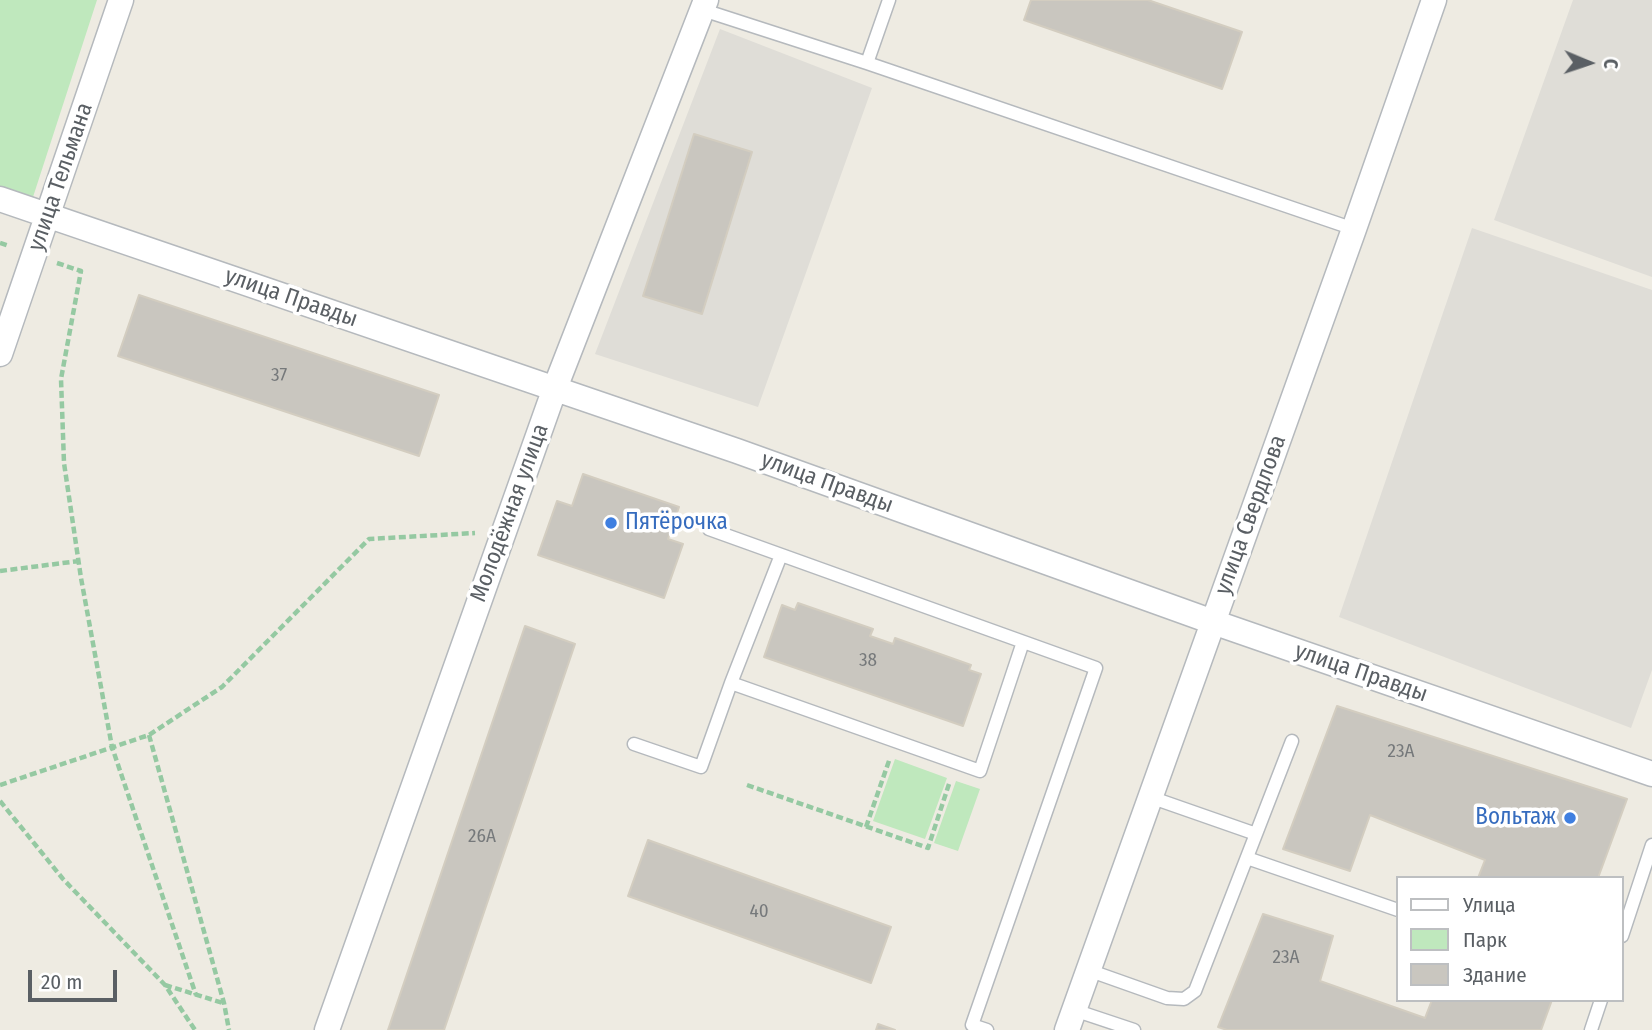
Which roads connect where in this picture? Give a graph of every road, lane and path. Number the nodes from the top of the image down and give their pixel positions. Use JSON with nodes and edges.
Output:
{"nodes":[{"id":1,"x":121,"y":0,"type":"edge"},
{"id":2,"x":889,"y":0,"type":"edge"},
{"id":3,"x":1434,"y":0,"type":"edge"},
{"id":4,"x":704,"y":5,"type":"edge"},
{"id":5,"x":867,"y":63,"type":"junction"},
{"id":6,"x":0,"y":199,"type":"edge"},
{"id":7,"x":47,"y":216,"type":"junction"},
{"id":8,"x":1354,"y":229,"type":"junction"},
{"id":9,"x":0,"y":243,"type":"edge"},
{"id":10,"x":34,"y":255,"type":"junction"},
{"id":11,"x":0,"y":354,"type":"edge"},
{"id":12,"x":555,"y":388,"type":"junction"},
{"id":13,"x":709,"y":529,"type":"dead end"},
{"id":14,"x":503,"y":531,"type":"junction"},
{"id":15,"x":780,"y":555,"type":"junction"},
{"id":16,"x":79,"y":561,"type":"junction"},
{"id":17,"x":0,"y":571,"type":"edge"},
{"id":18,"x":1213,"y":622,"type":"junction"},
{"id":19,"x":1023,"y":642,"type":"junction"},
{"id":20,"x":731,"y":683,"type":"junction"},
{"id":21,"x":149,"y":734,"type":"junction"},
{"id":22,"x":896,"y":741,"type":"junction"},
{"id":23,"x":1292,"y":741,"type":"dead end"},
{"id":24,"x":634,"y":744,"type":"dead end"},
{"id":25,"x":112,"y":747,"type":"junction"},
{"id":26,"x":966,"y":766,"type":"junction"},
{"id":27,"x":1652,"y":774,"type":"edge"},
{"id":28,"x":0,"y":785,"type":"edge"},
{"id":29,"x":747,"y":785,"type":"dead end"},
{"id":30,"x":1150,"y":797,"type":"junction"},
{"id":31,"x":0,"y":801,"type":"edge"},
{"id":32,"x":866,"y":827,"type":"junction"},
{"id":33,"x":1256,"y":834,"type":"junction"},
{"id":34,"x":1652,"y":845,"type":"edge"},
{"id":35,"x":1247,"y":858,"type":"junction"},
{"id":36,"x":1396,"y":909,"type":"edge"},
{"id":37,"x":1624,"y":930,"type":"edge"},
{"id":38,"x":1088,"y":970,"type":"junction"},
{"id":39,"x":165,"y":985,"type":"junction"},
{"id":40,"x":197,"y":995,"type":"junction"},
{"id":41,"x":1600,"y":1002,"type":"edge"},
{"id":42,"x":224,"y":1003,"type":"junction"},
{"id":43,"x":1071,"y":1020,"type":"edge"},
{"id":44,"x":195,"y":1030,"type":"edge"},
{"id":45,"x":229,"y":1030,"type":"edge"},
{"id":46,"x":327,"y":1030,"type":"edge"},
{"id":47,"x":985,"y":1030,"type":"edge"},
{"id":48,"x":1134,"y":1030,"type":"edge"},
{"id":49,"x":1591,"y":1030,"type":"edge"}],
"edges":[{"from":1,"to":7,"type":"street","name":"улица Тельмана"},
{"from":2,"to":5,"type":"lane"},
{"from":3,"to":8,"type":"street","name":"улица Свердлова"},
{"from":4,"to":5,"type":"lane"},
{"from":4,"to":12,"type":"street","name":"Молодёжная улица"},
{"from":5,"to":8,"type":"lane"},
{"from":6,"to":7,"type":"street","name":"улица Правды"},
{"from":7,"to":10,"type":"street","name":"улица Тельмана"},
{"from":7,"to":12,"type":"street","name":"улица Правды"},
{"from":8,"to":18,"type":"street","name":"улица Свердлова"},
{"from":9,"to":10,"type":"path"},
{"from":10,"to":11,"type":"street","name":"улица Тельмана"},
{"from":10,"to":16,"type":"path"},
{"from":12,"to":14,"type":"street","name":"Молодёжная улица"},
{"from":12,"to":18,"type":"street","name":"улица Правды"},
{"from":13,"to":15,"type":"lane"},
{"from":14,"to":21,"type":"path"},
{"from":14,"to":46,"type":"street","name":"Молодёжная улица"},
{"from":15,"to":19,"type":"lane"},
{"from":15,"to":20,"type":"lane"},
{"from":16,"to":17,"type":"path"},
{"from":16,"to":25,"type":"path"},
{"from":18,"to":27,"type":"street","name":"улица Правды"},
{"from":18,"to":30,"type":"street","name":"улица Свердлова"},
{"from":19,"to":26,"type":"lane"},
{"from":19,"to":47,"type":"lane"},
{"from":20,"to":22,"type":"lane"},
{"from":20,"to":24,"type":"lane"},
{"from":21,"to":25,"type":"path"},
{"from":21,"to":42,"type":"path"},
{"from":22,"to":26,"type":"lane"},
{"from":22,"to":32,"type":"path"},
{"from":23,"to":33,"type":"lane"},
{"from":25,"to":28,"type":"path"},
{"from":25,"to":40,"type":"path"},
{"from":26,"to":32,"type":"path"},
{"from":29,"to":32,"type":"path"},
{"from":30,"to":33,"type":"lane"},
{"from":30,"to":38,"type":"street","name":"улица Свердлова"},
{"from":31,"to":39,"type":"path"},
{"from":33,"to":35,"type":"lane"},
{"from":34,"to":37,"type":"lane"},
{"from":35,"to":36,"type":"lane"},
{"from":35,"to":38,"type":"lane"},
{"from":38,"to":43,"type":"street","name":"улица Свердлова"},
{"from":39,"to":40,"type":"path"},
{"from":39,"to":44,"type":"path"},
{"from":40,"to":42,"type":"path"},
{"from":41,"to":49,"type":"lane"},
{"from":42,"to":45,"type":"path"},
{"from":43,"to":48,"type":"lane"}]}
